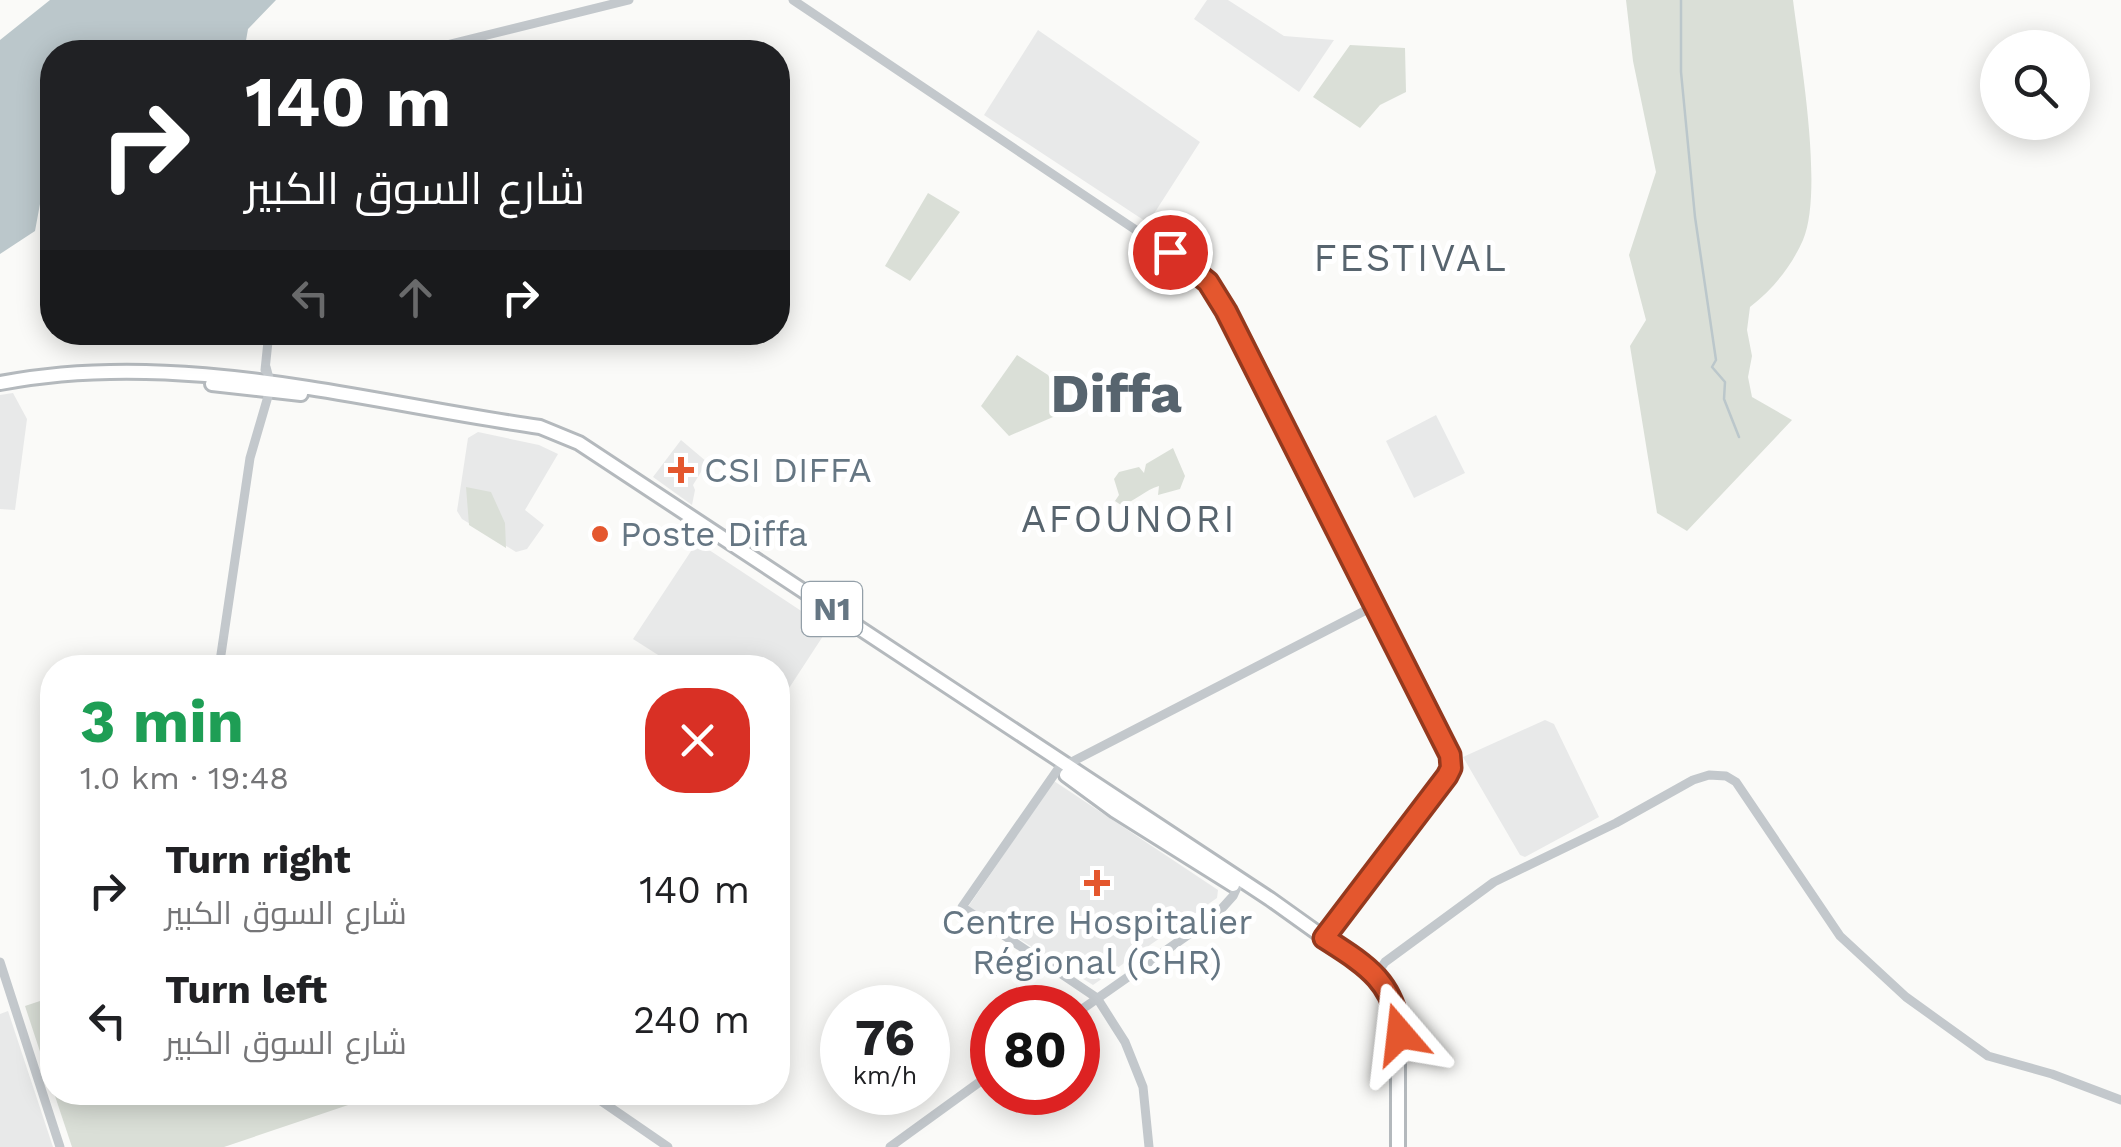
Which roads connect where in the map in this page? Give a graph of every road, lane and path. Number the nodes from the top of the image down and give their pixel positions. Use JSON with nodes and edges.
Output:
{"nodes":[{"id":1,"x":629,"y":0,"type":"edge"},
{"id":2,"x":793,"y":0,"type":"edge"},
{"id":3,"x":467,"y":40,"type":"edge"},
{"id":4,"x":268,"y":345,"type":"edge"},
{"id":5,"x":266,"y":382,"type":"junction"},
{"id":6,"x":0,"y":386,"type":"edge"},
{"id":7,"x":1376,"y":605,"type":"junction"},
{"id":8,"x":220,"y":655,"type":"edge"},
{"id":9,"x":1062,"y":767,"type":"junction"},
{"id":10,"x":1239,"y":884,"type":"junction"},
{"id":11,"x":1323,"y":940,"type":"junction"},
{"id":12,"x":0,"y":962,"type":"edge"},
{"id":13,"x":1374,"y":978,"type":"junction"},
{"id":14,"x":1079,"y":985,"type":"edge"},
{"id":15,"x":1100,"y":997,"type":"edge"},
{"id":16,"x":1100,"y":1001,"type":"edge"},
{"id":17,"x":40,"y":1085,"type":"edge"},
{"id":18,"x":970,"y":1090,"type":"edge"},
{"id":19,"x":2121,"y":1100,"type":"edge"},
{"id":20,"x":46,"y":1105,"type":"edge"},
{"id":21,"x":607,"y":1105,"type":"edge"},
{"id":22,"x":60,"y":1147,"type":"edge"},
{"id":23,"x":668,"y":1147,"type":"edge"},
{"id":24,"x":890,"y":1147,"type":"edge"},
{"id":25,"x":1148,"y":1147,"type":"edge"},
{"id":26,"x":1395,"y":1147,"type":"edge"}],
"edges":[{"from":1,"to":3,"type":"street"},
{"from":2,"to":7,"type":"street"},
{"from":4,"to":5,"type":"street"},
{"from":5,"to":6,"type":"highway","number":"N1"},
{"from":5,"to":8,"type":"street"},
{"from":5,"to":9,"type":"highway","number":"N1"},
{"from":7,"to":9,"type":"street"},
{"from":7,"to":11,"type":"street"},
{"from":9,"to":10,"type":"highway","number":"N1"},
{"from":9,"to":14,"type":"street"},
{"from":10,"to":11,"type":"highway","number":"N1"},
{"from":10,"to":15,"type":"street"},
{"from":11,"to":13,"type":"highway"},
{"from":12,"to":17,"type":"street"},
{"from":13,"to":19,"type":"street"},
{"from":13,"to":26,"type":"highway"},
{"from":16,"to":25,"type":"street"},
{"from":18,"to":24,"type":"street"},
{"from":20,"to":22,"type":"street"},
{"from":21,"to":23,"type":"street"}]}
